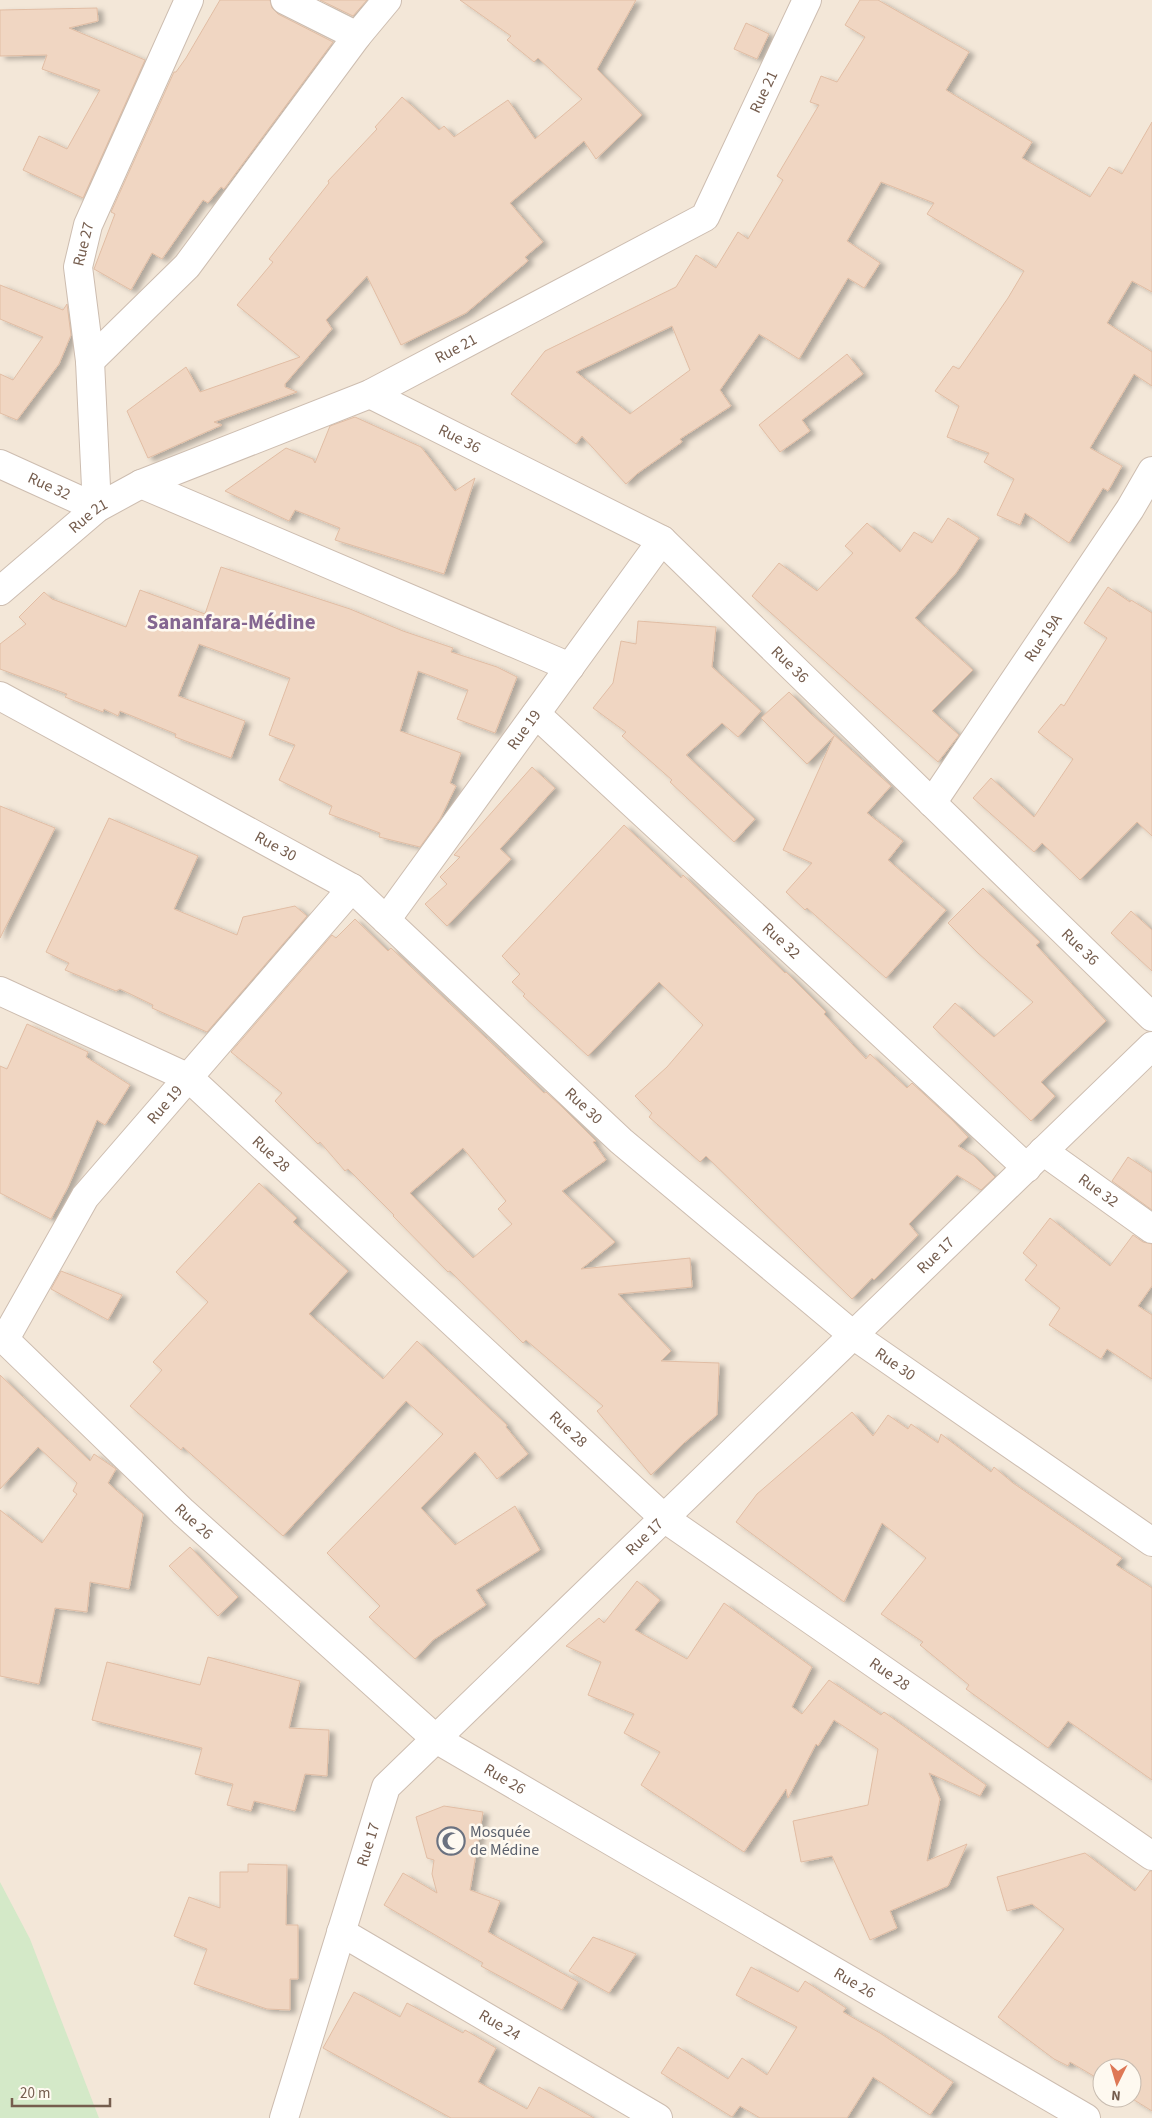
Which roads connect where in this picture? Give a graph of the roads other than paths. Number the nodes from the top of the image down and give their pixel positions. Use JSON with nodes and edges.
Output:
{"nodes":[{"id":1,"x":189,"y":0,"type":"edge"},
{"id":2,"x":285,"y":0,"type":"edge"},
{"id":3,"x":387,"y":0,"type":"edge"},
{"id":4,"x":807,"y":0,"type":"edge"},
{"id":5,"x":357,"y":36,"type":"junction"},
{"id":6,"x":90,"y":361,"type":"junction"},
{"id":7,"x":370,"y":394,"type":"junction"},
{"id":8,"x":0,"y":464,"type":"edge"},
{"id":9,"x":1152,"y":471,"type":"edge"},
{"id":10,"x":141,"y":484,"type":"junction"},
{"id":11,"x":97,"y":508,"type":"junction"},
{"id":12,"x":662,"y":540,"type":"junction"},
{"id":13,"x":0,"y":591,"type":"edge"},
{"id":14,"x":570,"y":666,"type":"junction"},
{"id":15,"x":0,"y":696,"type":"edge"},
{"id":16,"x":536,"y":714,"type":"junction"},
{"id":17,"x":932,"y":803,"type":"junction"},
{"id":18,"x":352,"y":888,"type":"junction"},
{"id":19,"x":386,"y":920,"type":"junction"},
{"id":20,"x":0,"y":991,"type":"edge"},
{"id":21,"x":1152,"y":1017,"type":"edge"},
{"id":22,"x":1152,"y":1046,"type":"edge"},
{"id":23,"x":189,"y":1078,"type":"junction"},
{"id":24,"x":1035,"y":1160,"type":"junction"},
{"id":25,"x":1152,"y":1229,"type":"edge"},
{"id":26,"x":853,"y":1335,"type":"junction"},
{"id":27,"x":2,"y":1337,"type":"edge"},
{"id":28,"x":664,"y":1518,"type":"junction"},
{"id":29,"x":1152,"y":1542,"type":"edge"},
{"id":30,"x":436,"y":1739,"type":"junction"},
{"id":31,"x":1152,"y":1856,"type":"edge"},
{"id":32,"x":341,"y":1932,"type":"junction"},
{"id":33,"x":284,"y":2118,"type":"edge"},
{"id":34,"x":658,"y":2118,"type":"edge"},
{"id":35,"x":1086,"y":2118,"type":"edge"}],
"edges":[{"from":1,"to":6,"type":"street","name":"Rue 27"},
{"from":2,"to":5,"type":"street"},
{"from":3,"to":5,"type":"street"},
{"from":4,"to":7,"type":"street","name":"Rue 21"},
{"from":5,"to":6,"type":"street"},
{"from":6,"to":11,"type":"street","name":"Rue 27"},
{"from":7,"to":10,"type":"street","name":"Rue 21"},
{"from":7,"to":12,"type":"street","name":"Rue 36"},
{"from":8,"to":11,"type":"street","name":"Rue 32"},
{"from":9,"to":17,"type":"street","name":"Rue 19A"},
{"from":10,"to":11,"type":"street","name":"Rue 21"},
{"from":10,"to":14,"type":"street"},
{"from":11,"to":13,"type":"street","name":"Rue 21"},
{"from":12,"to":14,"type":"street","name":"Rue 19"},
{"from":12,"to":17,"type":"street","name":"Rue 36"},
{"from":14,"to":16,"type":"street","name":"Rue 19"},
{"from":15,"to":18,"type":"street","name":"Rue 30"},
{"from":16,"to":19,"type":"street","name":"Rue 19"},
{"from":16,"to":24,"type":"street","name":"Rue 32"},
{"from":17,"to":21,"type":"street","name":"Rue 36"},
{"from":18,"to":19,"type":"street","name":"Rue 30"},
{"from":18,"to":23,"type":"street","name":"Rue 19"},
{"from":19,"to":26,"type":"street","name":"Rue 30"},
{"from":20,"to":23,"type":"street","name":"Rue 28"},
{"from":22,"to":24,"type":"street","name":"Rue 17"},
{"from":23,"to":27,"type":"street","name":"Rue 19"},
{"from":23,"to":28,"type":"street","name":"Rue 28"},
{"from":24,"to":25,"type":"street","name":"Rue 32"},
{"from":24,"to":26,"type":"street","name":"Rue 17"},
{"from":26,"to":28,"type":"street","name":"Rue 17"},
{"from":26,"to":29,"type":"street","name":"Rue 30"},
{"from":27,"to":30,"type":"street","name":"Rue 26"},
{"from":28,"to":30,"type":"street","name":"Rue 17"},
{"from":28,"to":31,"type":"street","name":"Rue 28"},
{"from":30,"to":32,"type":"street","name":"Rue 17"},
{"from":30,"to":35,"type":"street","name":"Rue 26"},
{"from":32,"to":33,"type":"street","name":"Rue 17"},
{"from":32,"to":34,"type":"street","name":"Rue 24"}]}
